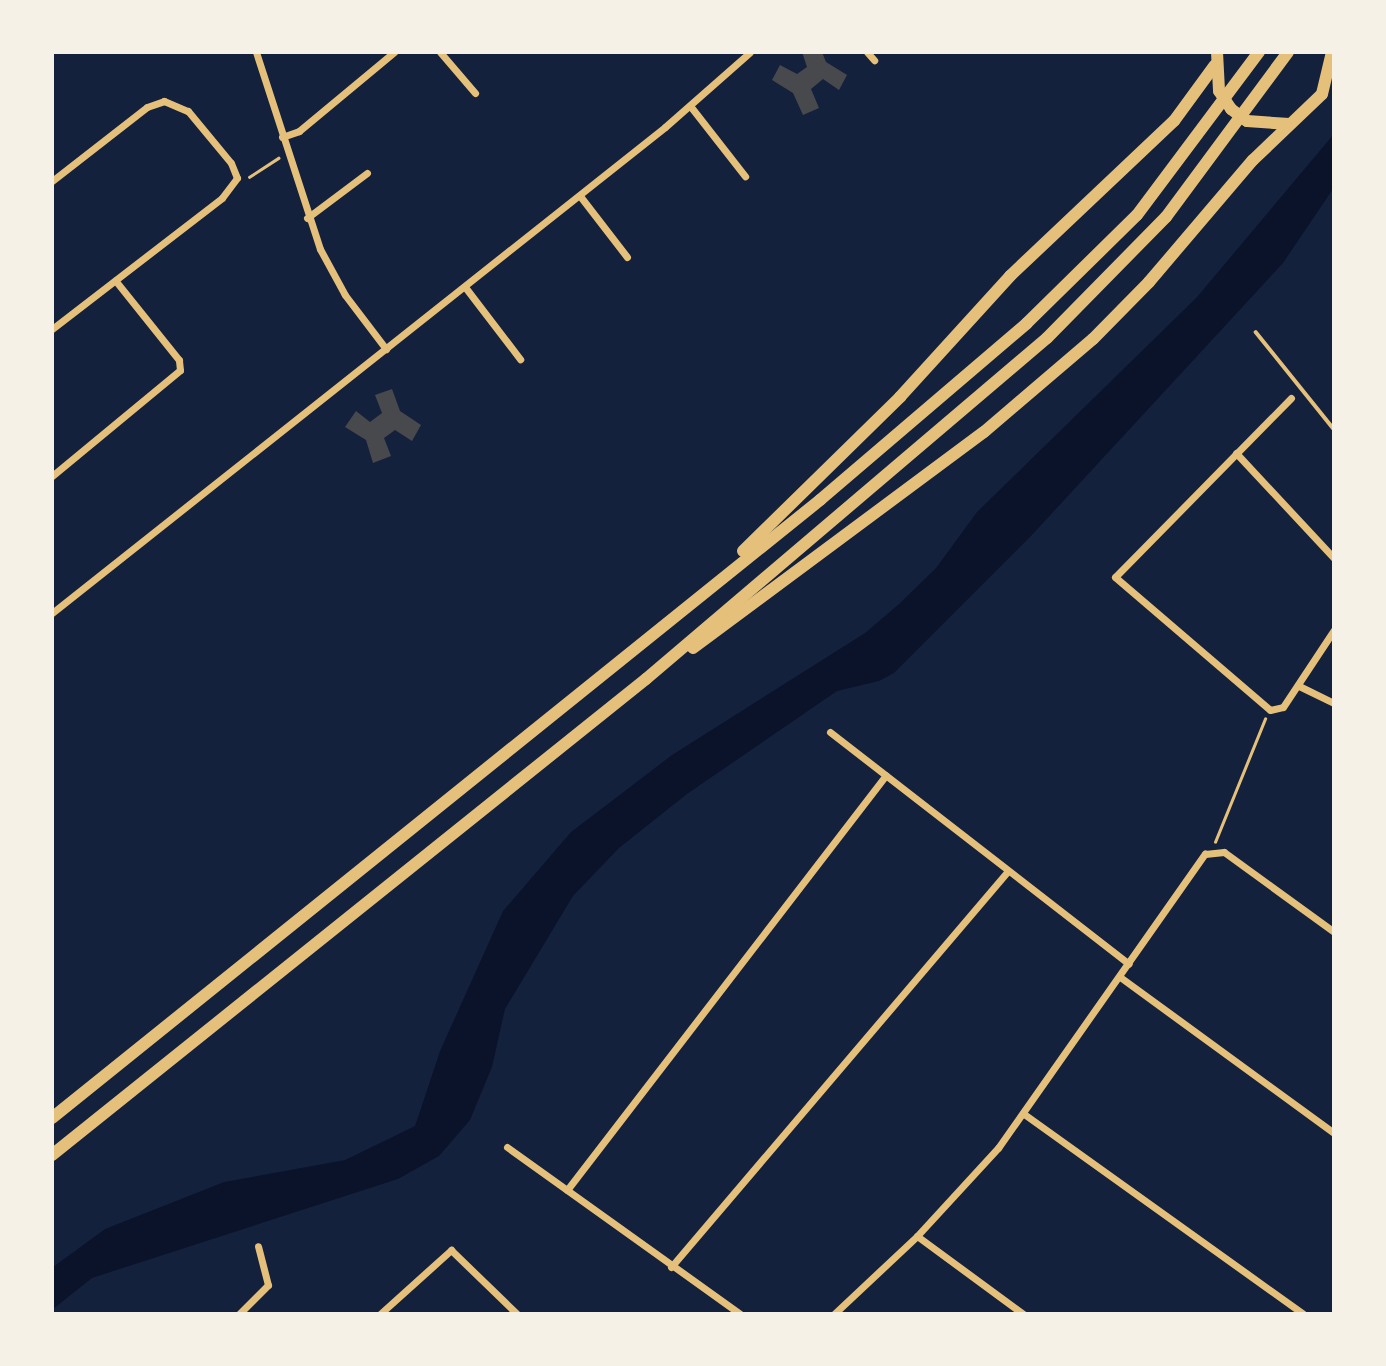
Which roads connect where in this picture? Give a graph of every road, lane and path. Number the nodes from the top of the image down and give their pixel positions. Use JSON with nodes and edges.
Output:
{"nodes":[{"id":1,"x":256,"y":52,"type":"edge"},
{"id":2,"x":394,"y":52,"type":"edge"},
{"id":3,"x":440,"y":52,"type":"edge"},
{"id":4,"x":750,"y":52,"type":"edge"},
{"id":5,"x":867,"y":52,"type":"edge"},
{"id":6,"x":1259,"y":52,"type":"edge"},
{"id":7,"x":1288,"y":52,"type":"edge"},
{"id":8,"x":1216,"y":59,"type":"edge"},
{"id":9,"x":874,"y":60,"type":"dead end"},
{"id":10,"x":1332,"y":60,"type":"edge"},
{"id":11,"x":475,"y":93,"type":"dead end"},
{"id":12,"x":691,"y":107,"type":"junction"},
{"id":13,"x":1289,"y":124,"type":"junction"},
{"id":14,"x":282,"y":137,"type":"junction"},
{"id":15,"x":278,"y":159,"type":"dead end"},
{"id":16,"x":367,"y":173,"type":"dead end"},
{"id":17,"x":746,"y":176,"type":"dead end"},
{"id":18,"x":237,"y":178,"type":"junction"},
{"id":19,"x":52,"y":181,"type":"edge"},
{"id":20,"x":580,"y":196,"type":"junction"},
{"id":21,"x":307,"y":218,"type":"junction"},
{"id":22,"x":627,"y":257,"type":"dead end"},
{"id":23,"x":115,"y":279,"type":"junction"},
{"id":24,"x":465,"y":287,"type":"junction"},
{"id":25,"x":52,"y":329,"type":"edge"},
{"id":26,"x":1256,"y":332,"type":"dead end"},
{"id":27,"x":386,"y":349,"type":"junction"},
{"id":28,"x":520,"y":359,"type":"dead end"},
{"id":29,"x":1291,"y":398,"type":"dead end"},
{"id":30,"x":1334,"y":429,"type":"edge"},
{"id":31,"x":1236,"y":453,"type":"junction"},
{"id":32,"x":52,"y":476,"type":"edge"},
{"id":33,"x":1334,"y":558,"type":"edge"},
{"id":34,"x":695,"y":597,"type":"junction"},
{"id":35,"x":52,"y":613,"type":"edge"},
{"id":36,"x":1334,"y":630,"type":"edge"},
{"id":37,"x":646,"y":679,"type":"junction"},
{"id":38,"x":1299,"y":685,"type":"junction"},
{"id":39,"x":1334,"y":703,"type":"edge"},
{"id":40,"x":1263,"y":724,"type":"dead end"},
{"id":41,"x":830,"y":732,"type":"dead end"},
{"id":42,"x":886,"y":775,"type":"junction"},
{"id":43,"x":1216,"y":840,"type":"dead end"},
{"id":44,"x":1007,"y":872,"type":"junction"},
{"id":45,"x":1334,"y":932,"type":"edge"},
{"id":46,"x":1129,"y":964,"type":"junction"},
{"id":47,"x":1120,"y":977,"type":"junction"},
{"id":48,"x":1024,"y":1114,"type":"junction"},
{"id":49,"x":52,"y":1118,"type":"edge"},
{"id":50,"x":1334,"y":1133,"type":"edge"},
{"id":51,"x":507,"y":1147,"type":"dead end"},
{"id":52,"x":52,"y":1155,"type":"edge"},
{"id":53,"x":566,"y":1190,"type":"junction"},
{"id":54,"x":917,"y":1236,"type":"junction"},
{"id":55,"x":258,"y":1246,"type":"dead end"},
{"id":56,"x":671,"y":1267,"type":"junction"},
{"id":57,"x":239,"y":1314,"type":"edge"},
{"id":58,"x":380,"y":1314,"type":"edge"},
{"id":59,"x":517,"y":1314,"type":"edge"},
{"id":60,"x":740,"y":1314,"type":"edge"},
{"id":61,"x":834,"y":1314,"type":"edge"},
{"id":62,"x":1023,"y":1314,"type":"edge"},
{"id":63,"x":1303,"y":1314,"type":"edge"}],
"edges":[{"from":1,"to":14,"type":"street"},
{"from":2,"to":14,"type":"street"},
{"from":3,"to":11,"type":"street"},
{"from":4,"to":12,"type":"street"},
{"from":5,"to":9,"type":"street"},
{"from":6,"to":34,"type":"highway"},
{"from":7,"to":37,"type":"highway"},
{"from":8,"to":13,"type":"highway"},
{"from":8,"to":34,"type":"highway"},
{"from":10,"to":13,"type":"highway"},
{"from":12,"to":17,"type":"street"},
{"from":12,"to":20,"type":"street"},
{"from":13,"to":37,"type":"highway"},
{"from":14,"to":21,"type":"street"},
{"from":15,"to":18,"type":"path"},
{"from":16,"to":21,"type":"street"},
{"from":18,"to":19,"type":"street"},
{"from":18,"to":23,"type":"street"},
{"from":20,"to":22,"type":"street"},
{"from":20,"to":24,"type":"street"},
{"from":21,"to":27,"type":"street"},
{"from":23,"to":25,"type":"street"},
{"from":23,"to":32,"type":"street"},
{"from":24,"to":27,"type":"street"},
{"from":24,"to":28,"type":"street"},
{"from":26,"to":30,"type":"lane"},
{"from":27,"to":35,"type":"street"},
{"from":29,"to":31,"type":"street"},
{"from":31,"to":33,"type":"street"},
{"from":31,"to":38,"type":"street"},
{"from":34,"to":49,"type":"highway"},
{"from":36,"to":38,"type":"street"},
{"from":37,"to":52,"type":"highway"},
{"from":38,"to":39,"type":"street"},
{"from":40,"to":43,"type":"path"},
{"from":41,"to":42,"type":"street"},
{"from":42,"to":44,"type":"street"},
{"from":42,"to":53,"type":"street"},
{"from":44,"to":46,"type":"street"},
{"from":44,"to":56,"type":"street"},
{"from":45,"to":46,"type":"street"},
{"from":46,"to":47,"type":"street"},
{"from":47,"to":48,"type":"street"},
{"from":47,"to":50,"type":"street"},
{"from":48,"to":54,"type":"street"},
{"from":48,"to":63,"type":"street"},
{"from":51,"to":53,"type":"street"},
{"from":53,"to":56,"type":"street"},
{"from":54,"to":61,"type":"street"},
{"from":54,"to":62,"type":"street"},
{"from":55,"to":57,"type":"street"},
{"from":56,"to":60,"type":"street"},
{"from":58,"to":59,"type":"street"}]}
